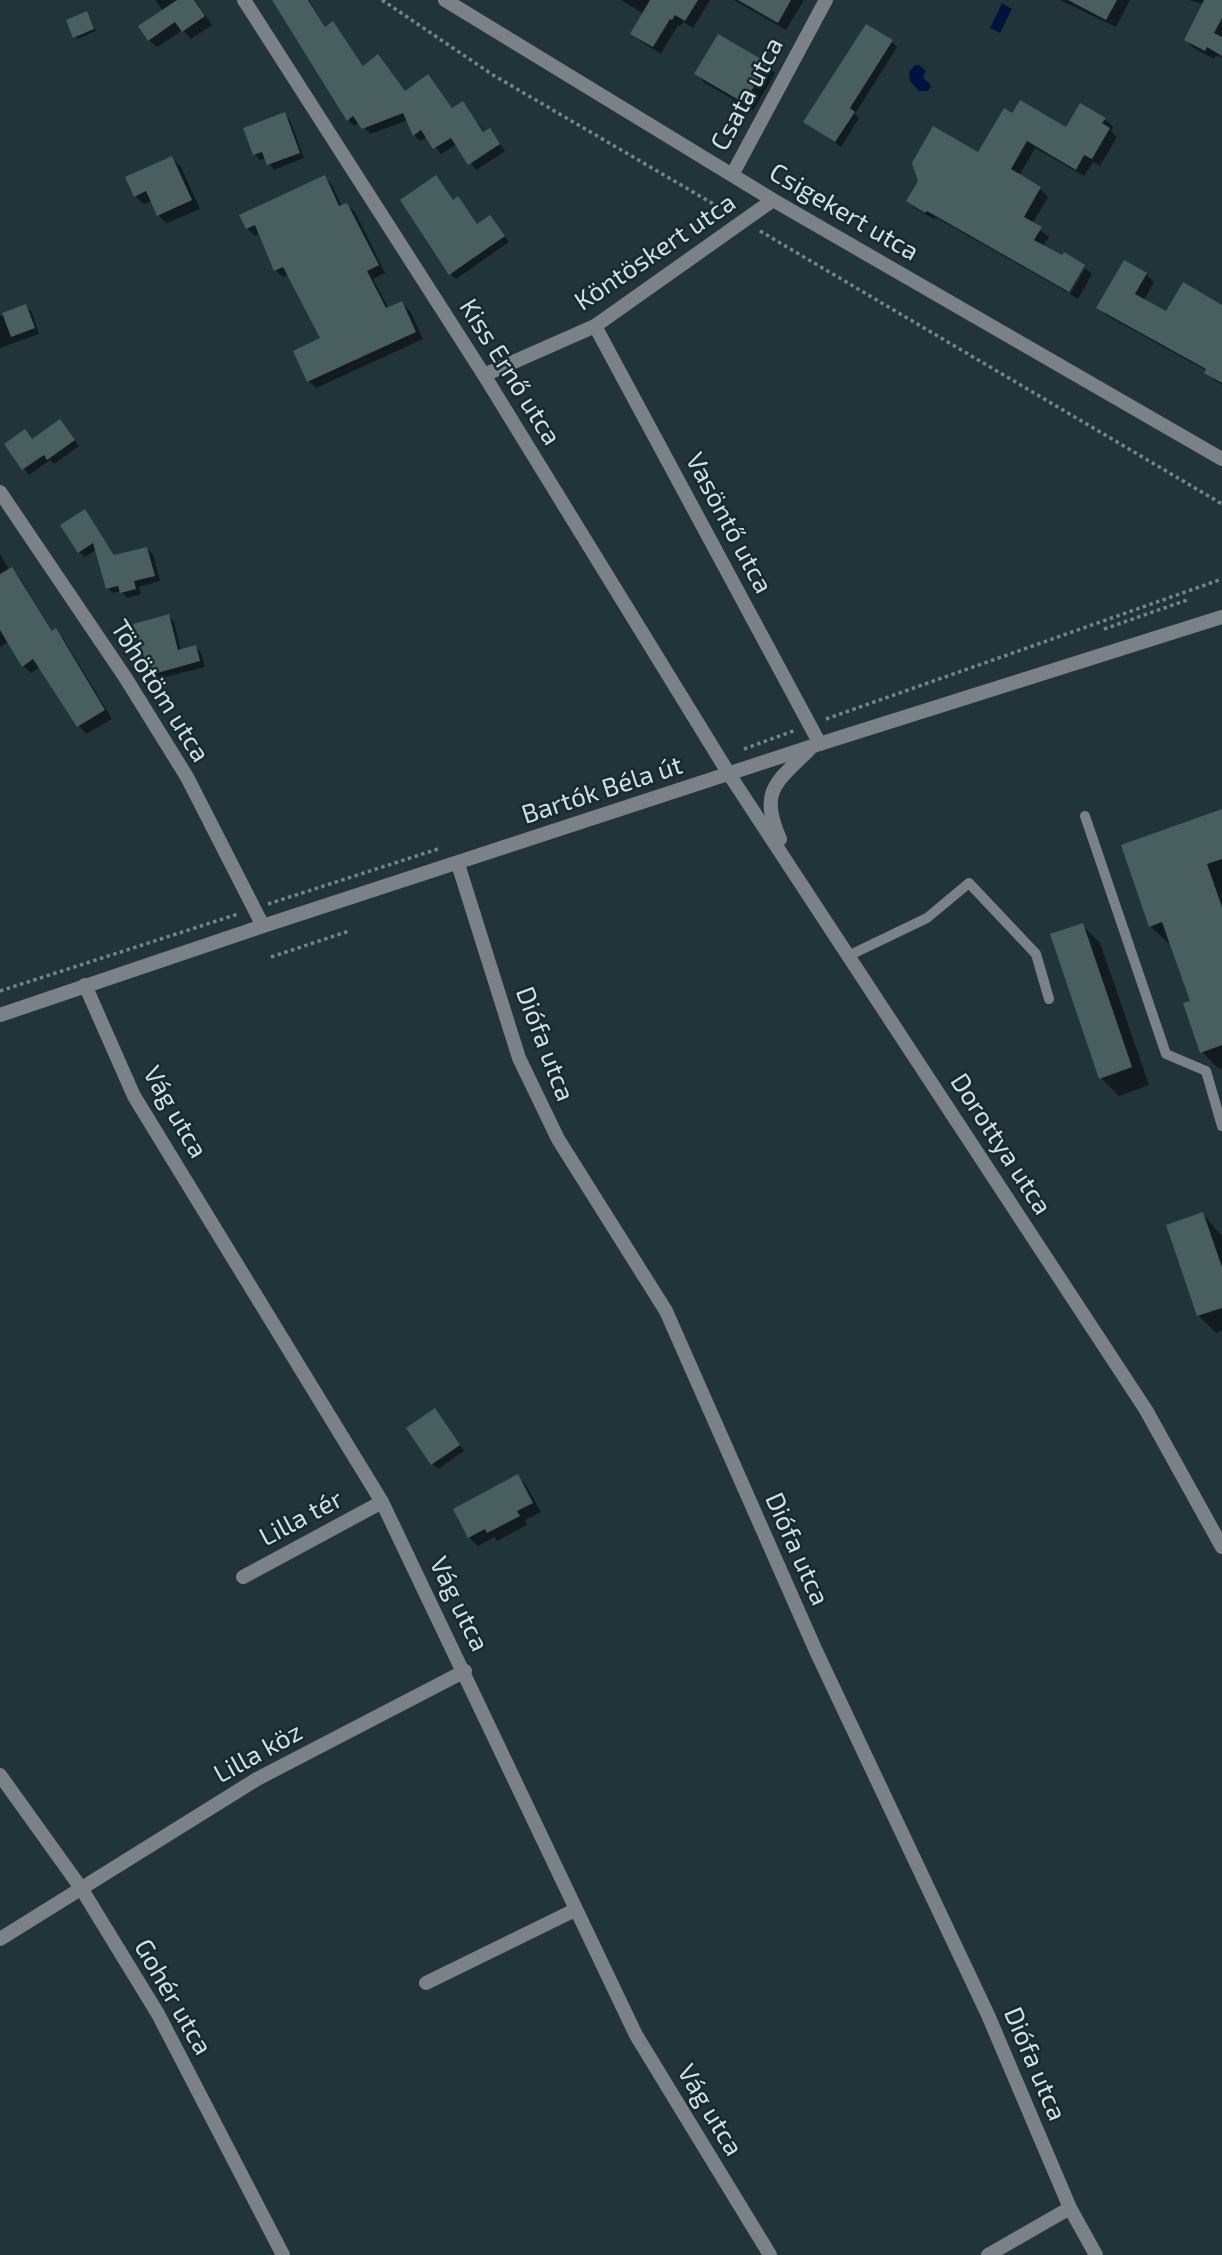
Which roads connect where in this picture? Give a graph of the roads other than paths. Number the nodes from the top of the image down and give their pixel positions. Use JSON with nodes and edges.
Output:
{"nodes":[{"id":1,"x":244,"y":0,"type":"edge"},
{"id":2,"x":445,"y":0,"type":"edge"},
{"id":3,"x":826,"y":0,"type":"edge"},
{"id":4,"x":732,"y":175,"type":"junction"},
{"id":5,"x":773,"y":200,"type":"junction"},
{"id":6,"x":595,"y":326,"type":"junction"},
{"id":7,"x":484,"y":375,"type":"junction"},
{"id":8,"x":1222,"y":460,"type":"edge"},
{"id":9,"x":0,"y":492,"type":"edge"},
{"id":10,"x":1222,"y":617,"type":"edge"},
{"id":11,"x":816,"y":745,"type":"junction"},
{"id":12,"x":729,"y":774,"type":"junction"},
{"id":13,"x":1085,"y":816,"type":"dead end"},
{"id":14,"x":458,"y":864,"type":"junction"},
{"id":15,"x":792,"y":870,"type":"junction"},
{"id":16,"x":263,"y":926,"type":"junction"},
{"id":17,"x":848,"y":956,"type":"junction"},
{"id":18,"x":85,"y":985,"type":"junction"},
{"id":19,"x":1049,"y":999,"type":"dead end"},
{"id":20,"x":0,"y":1015,"type":"edge"},
{"id":21,"x":1222,"y":1126,"type":"edge"},
{"id":22,"x":382,"y":1502,"type":"junction"},
{"id":23,"x":1222,"y":1547,"type":"edge"},
{"id":24,"x":243,"y":1577,"type":"dead end"},
{"id":25,"x":464,"y":1671,"type":"junction"},
{"id":26,"x":0,"y":1775,"type":"edge"},
{"id":27,"x":80,"y":1888,"type":"junction"},
{"id":28,"x":575,"y":1910,"type":"junction"},
{"id":29,"x":0,"y":1939,"type":"edge"},
{"id":30,"x":426,"y":1983,"type":"dead end"},
{"id":31,"x":1070,"y":2208,"type":"junction"},
{"id":32,"x":283,"y":2255,"type":"edge"},
{"id":33,"x":770,"y":2255,"type":"edge"},
{"id":34,"x":988,"y":2255,"type":"edge"},
{"id":35,"x":1096,"y":2255,"type":"edge"}],
"edges":[{"from":1,"to":7,"type":"street","name":"Kiss Ernő utca"},
{"from":2,"to":4,"type":"street","name":"Csigekert utca"},
{"from":3,"to":4,"type":"street","name":"Csata utca"},
{"from":4,"to":5,"type":"street","name":"Csigekert utca"},
{"from":5,"to":6,"type":"street","name":"Köntöskert utca"},
{"from":5,"to":8,"type":"street","name":"Csigekert utca"},
{"from":6,"to":7,"type":"street","name":"Köntöskert utca"},
{"from":6,"to":11,"type":"street","name":"Vasöntő utca"},
{"from":7,"to":12,"type":"street","name":"Kiss Ernő utca"},
{"from":9,"to":16,"type":"street","name":"Töhötöm utca"},
{"from":10,"to":11,"type":"street","name":"Bartók Béla út"},
{"from":11,"to":12,"type":"street","name":"Bartók Béla út"},
{"from":11,"to":15,"type":"street"},
{"from":12,"to":14,"type":"street","name":"Bartók Béla út"},
{"from":12,"to":15,"type":"street","name":"Dorottya utca"},
{"from":13,"to":21,"type":"lane"},
{"from":14,"to":16,"type":"street","name":"Bartók Béla út"},
{"from":14,"to":31,"type":"street","name":"Diófa utca"},
{"from":15,"to":17,"type":"street","name":"Dorottya utca"},
{"from":16,"to":18,"type":"street","name":"Bartók Béla út"},
{"from":17,"to":19,"type":"lane"},
{"from":17,"to":23,"type":"street","name":"Dorottya utca"},
{"from":18,"to":20,"type":"street","name":"Bartók Béla út"},
{"from":18,"to":22,"type":"street","name":"Vág utca"},
{"from":22,"to":24,"type":"street","name":"Lilla tér"},
{"from":22,"to":25,"type":"street","name":"Vág utca"},
{"from":25,"to":27,"type":"street","name":"Lilla köz"},
{"from":25,"to":28,"type":"street","name":"Vág utca"},
{"from":26,"to":27,"type":"street","name":"Gohér utca"},
{"from":27,"to":29,"type":"street","name":"Lilla köz"},
{"from":27,"to":32,"type":"street","name":"Gohér utca"},
{"from":28,"to":30,"type":"street"},
{"from":28,"to":33,"type":"street","name":"Vág utca"},
{"from":31,"to":34,"type":"street"},
{"from":31,"to":35,"type":"street","name":"Diófa utca"}]}
